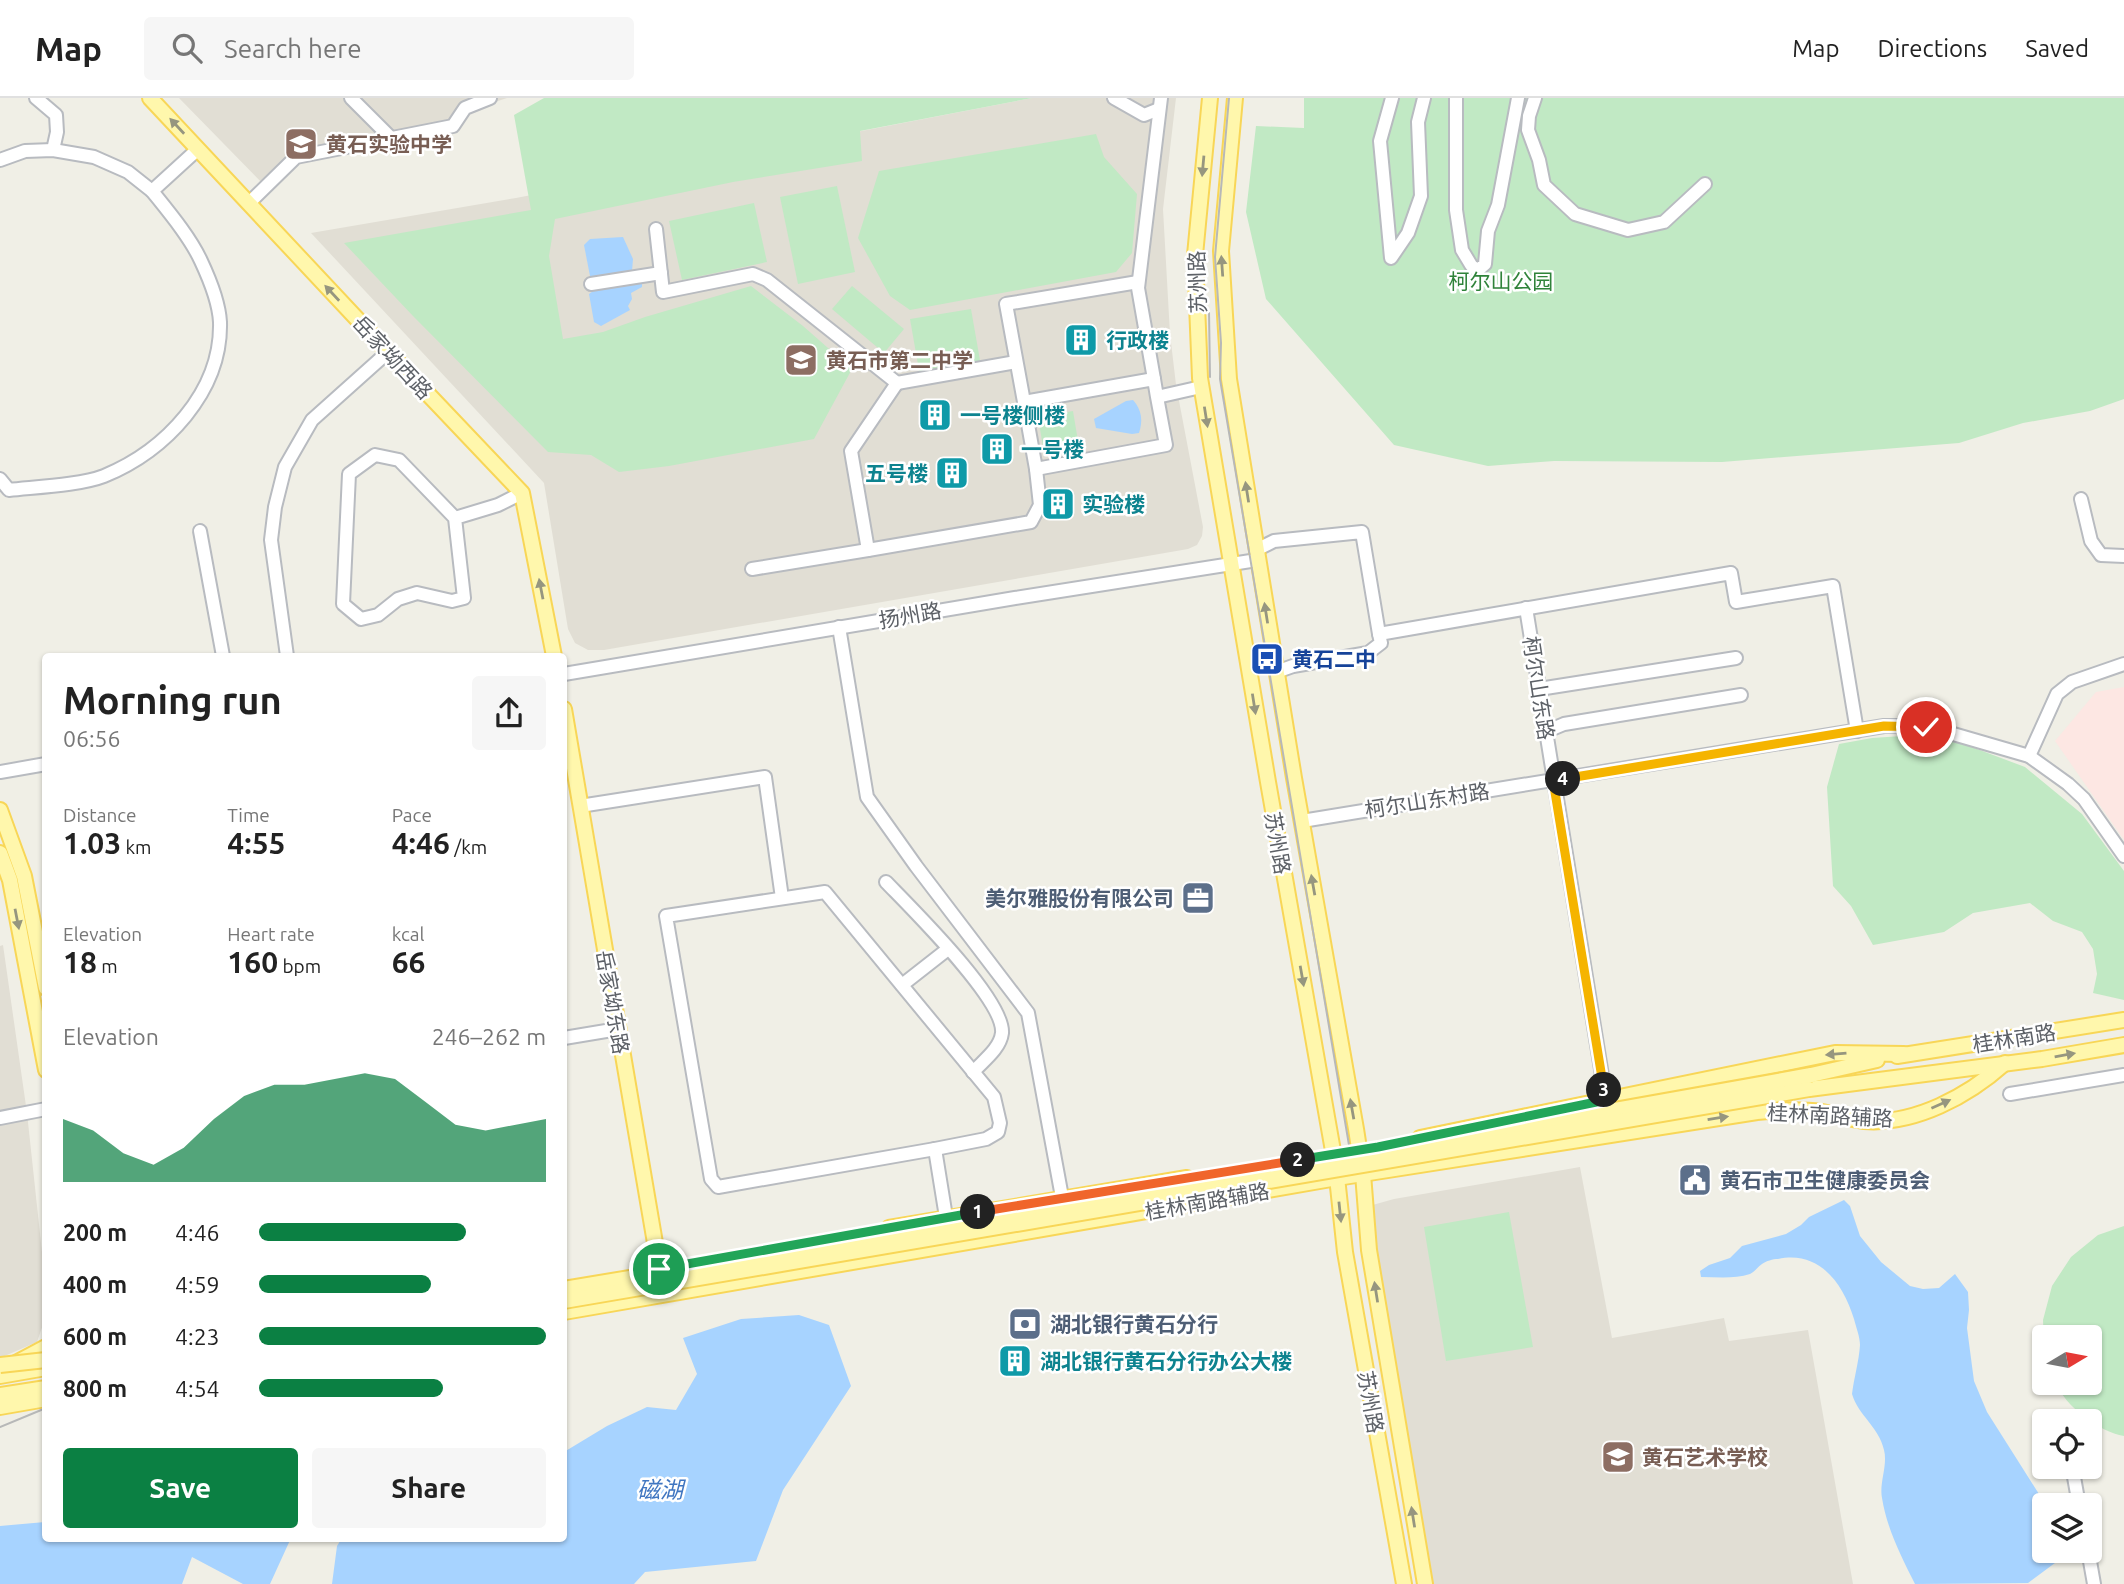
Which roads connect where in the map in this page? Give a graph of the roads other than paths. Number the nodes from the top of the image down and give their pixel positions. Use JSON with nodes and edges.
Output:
{"nodes":[{"id":1,"x":36,"y":98,"type":"edge"},
{"id":2,"x":150,"y":98,"type":"edge"},
{"id":3,"x":351,"y":98,"type":"edge"},
{"id":4,"x":490,"y":98,"type":"edge"},
{"id":5,"x":1114,"y":98,"type":"edge"},
{"id":6,"x":1210,"y":98,"type":"edge"},
{"id":7,"x":1235,"y":98,"type":"edge"},
{"id":8,"x":1392,"y":98,"type":"edge"},
{"id":9,"x":1424,"y":98,"type":"edge"},
{"id":10,"x":1456,"y":98,"type":"edge"},
{"id":11,"x":1518,"y":98,"type":"edge"},
{"id":12,"x":1535,"y":98,"type":"edge"},
{"id":13,"x":1160,"y":104,"type":"edge"},
{"id":14,"x":391,"y":138,"type":"junction"},
{"id":15,"x":198,"y":149,"type":"junction"},
{"id":16,"x":53,"y":150,"type":"junction"},
{"id":17,"x":0,"y":160,"type":"edge"},
{"id":18,"x":1705,"y":184,"type":"dead end"},
{"id":19,"x":152,"y":191,"type":"junction"},
{"id":20,"x":249,"y":203,"type":"junction"},
{"id":21,"x":656,"y":229,"type":"dead end"},
{"id":22,"x":661,"y":273,"type":"junction"},
{"id":23,"x":598,"y":282,"type":"dead end"},
{"id":24,"x":1138,"y":282,"type":"junction"},
{"id":25,"x":388,"y":352,"type":"junction"},
{"id":26,"x":1016,"y":362,"type":"junction"},
{"id":27,"x":1154,"y":379,"type":"junction"},
{"id":28,"x":897,"y":383,"type":"junction"},
{"id":29,"x":1201,"y":387,"type":"junction"},
{"id":30,"x":1157,"y":397,"type":"junction"},
{"id":31,"x":1024,"y":402,"type":"junction"},
{"id":32,"x":1036,"y":469,"type":"junction"},
{"id":33,"x":0,"y":479,"type":"edge"},
{"id":34,"x":522,"y":493,"type":"junction"},
{"id":35,"x":2081,"y":499,"type":"dead end"},
{"id":36,"x":455,"y":518,"type":"junction"},
{"id":37,"x":200,"y":531,"type":"dead end"},
{"id":38,"x":867,"y":550,"type":"junction"},
{"id":39,"x":1257,"y":555,"type":"junction"},
{"id":40,"x":2124,"y":556,"type":"edge"},
{"id":41,"x":1231,"y":564,"type":"junction"},
{"id":42,"x":752,"y":569,"type":"dead end"},
{"id":43,"x":1526,"y":608,"type":"junction"},
{"id":44,"x":839,"y":627,"type":"junction"},
{"id":45,"x":1379,"y":634,"type":"junction"},
{"id":46,"x":222,"y":653,"type":"edge"},
{"id":47,"x":288,"y":653,"type":"edge"},
{"id":48,"x":553,"y":653,"type":"edge"},
{"id":49,"x":1736,"y":658,"type":"dead end"},
{"id":50,"x":2124,"y":664,"type":"edge"},
{"id":51,"x":1276,"y":672,"type":"junction"},
{"id":52,"x":567,"y":673,"type":"edge"},
{"id":53,"x":1539,"y":689,"type":"junction"},
{"id":54,"x":1741,"y":695,"type":"dead end"},
{"id":55,"x":567,"y":727,"type":"edge"},
{"id":56,"x":1857,"y":731,"type":"junction"},
{"id":57,"x":1545,"y":732,"type":"junction"},
{"id":58,"x":2029,"y":756,"type":"junction"},
{"id":59,"x":42,"y":765,"type":"edge"},
{"id":60,"x":0,"y":772,"type":"edge"},
{"id":61,"x":1553,"y":780,"type":"junction"},
{"id":62,"x":580,"y":806,"type":"junction"},
{"id":63,"x":0,"y":810,"type":"edge"},
{"id":64,"x":1301,"y":821,"type":"junction"},
{"id":65,"x":0,"y":853,"type":"edge"},
{"id":66,"x":2124,"y":856,"type":"edge"},
{"id":67,"x":886,"y":882,"type":"dead end"},
{"id":68,"x":782,"y":898,"type":"junction"},
{"id":69,"x":948,"y":949,"type":"junction"},
{"id":70,"x":42,"y":968,"type":"edge"},
{"id":71,"x":902,"y":985,"type":"junction"},
{"id":72,"x":2124,"y":1020,"type":"edge"},
{"id":73,"x":618,"y":1029,"type":"junction"},
{"id":74,"x":567,"y":1038,"type":"edge"},
{"id":75,"x":2124,"y":1045,"type":"edge"},
{"id":76,"x":42,"y":1049,"type":"edge"},
{"id":77,"x":1904,"y":1054,"type":"junction"},
{"id":78,"x":2005,"y":1063,"type":"junction"},
{"id":79,"x":973,"y":1072,"type":"junction"},
{"id":80,"x":2124,"y":1075,"type":"edge"},
{"id":81,"x":1810,"y":1082,"type":"junction"},
{"id":82,"x":2010,"y":1094,"type":"dead end"},
{"id":83,"x":1606,"y":1100,"type":"junction"},
{"id":84,"x":42,"y":1109,"type":"edge"},
{"id":85,"x":0,"y":1118,"type":"edge"},
{"id":86,"x":934,"y":1149,"type":"junction"},
{"id":87,"x":1358,"y":1150,"type":"junction"},
{"id":88,"x":1334,"y":1154,"type":"junction"},
{"id":89,"x":1363,"y":1174,"type":"junction"},
{"id":90,"x":1337,"y":1178,"type":"junction"},
{"id":91,"x":1062,"y":1197,"type":"junction"},
{"id":92,"x":946,"y":1217,"type":"junction"},
{"id":93,"x":659,"y":1269,"type":"junction"},
{"id":94,"x":567,"y":1285,"type":"edge"},
{"id":95,"x":567,"y":1286,"type":"edge"},
{"id":96,"x":663,"y":1294,"type":"junction"},
{"id":97,"x":567,"y":1300,"type":"edge"},
{"id":98,"x":567,"y":1311,"type":"edge"},
{"id":99,"x":42,"y":1349,"type":"edge"},
{"id":100,"x":42,"y":1361,"type":"edge"},
{"id":101,"x":0,"y":1368,"type":"edge"},
{"id":102,"x":42,"y":1369,"type":"edge"},
{"id":103,"x":0,"y":1376,"type":"edge"},
{"id":104,"x":42,"y":1376,"type":"edge"},
{"id":105,"x":0,"y":1383,"type":"edge"},
{"id":106,"x":42,"y":1389,"type":"edge"},
{"id":107,"x":0,"y":1395,"type":"edge"},
{"id":108,"x":42,"y":1400,"type":"edge"},
{"id":109,"x":0,"y":1408,"type":"edge"},
{"id":110,"x":2090,"y":1563,"type":"edge"},
{"id":111,"x":1404,"y":1584,"type":"edge"},
{"id":112,"x":1424,"y":1584,"type":"edge"},
{"id":113,"x":2094,"y":1584,"type":"edge"}],
"edges":[{"from":1,"to":16,"type":"street"},
{"from":15,"to":2,"type":"main road","name":"岳家坳西路","one_way":true},
{"from":3,"to":14,"type":"street"},
{"from":4,"to":14,"type":"street"},
{"from":5,"to":13,"type":"street"},
{"from":6,"to":29,"type":"main road","name":"苏州路","one_way":true},
{"from":39,"to":7,"type":"main road","name":"苏州路","one_way":true},
{"from":8,"to":9,"type":"street"},
{"from":10,"to":11,"type":"street"},
{"from":12,"to":18,"type":"street"},
{"from":13,"to":24,"type":"street"},
{"from":14,"to":20,"type":"street"},
{"from":15,"to":19,"type":"street"},
{"from":15,"to":20,"type":"main road","name":"岳家坳西路"},
{"from":16,"to":17,"type":"street"},
{"from":16,"to":19,"type":"street"},
{"from":19,"to":33,"type":"street"},
{"from":25,"to":20,"type":"main road","name":"岳家坳西路","one_way":true},
{"from":21,"to":22,"type":"street"},
{"from":22,"to":23,"type":"street"},
{"from":22,"to":28,"type":"street"},
{"from":24,"to":26,"type":"street"},
{"from":24,"to":27,"type":"street"},
{"from":25,"to":34,"type":"main road","name":"岳家坳西路"},
{"from":25,"to":47,"type":"street"},
{"from":26,"to":28,"type":"street"},
{"from":26,"to":31,"type":"street"},
{"from":27,"to":30,"type":"street"},
{"from":27,"to":31,"type":"street"},
{"from":28,"to":38,"type":"street"},
{"from":29,"to":30,"type":"street"},
{"from":29,"to":41,"type":"main road","name":"苏州路","one_way":true},
{"from":30,"to":32,"type":"street"},
{"from":31,"to":32,"type":"street"},
{"from":32,"to":38,"type":"street"},
{"from":34,"to":36,"type":"street"},
{"from":48,"to":34,"type":"main road","one_way":true},
{"from":35,"to":40,"type":"street"},
{"from":36,"to":36,"type":"street"},
{"from":37,"to":46,"type":"street"},
{"from":38,"to":42,"type":"street"},
{"from":39,"to":41,"type":"street","name":"扬州路"},
{"from":39,"to":45,"type":"street","name":"扬州路"},
{"from":51,"to":39,"type":"main road","name":"苏州路","one_way":true},
{"from":41,"to":44,"type":"street","name":"扬州路"},
{"from":41,"to":88,"type":"main road","name":"苏州路","one_way":true},
{"from":43,"to":45,"type":"street"},
{"from":43,"to":53,"type":"street","name":"柯尔山东路"},
{"from":43,"to":56,"type":"street"},
{"from":44,"to":52,"type":"street","name":"扬州路"},
{"from":44,"to":91,"type":"street"},
{"from":45,"to":51,"type":"street"},
{"from":49,"to":53,"type":"street"},
{"from":50,"to":58,"type":"street"},
{"from":51,"to":64,"type":"main road","name":"苏州路"},
{"from":53,"to":57,"type":"street","name":"柯尔山东路"},
{"from":54,"to":57,"type":"street"},
{"from":55,"to":62,"type":"main road","name":"岳家坳东路"},
{"from":56,"to":58,"type":"street","name":"柯尔山东村路"},
{"from":56,"to":61,"type":"street","name":"柯尔山东村路"},
{"from":57,"to":61,"type":"street","name":"柯尔山东路"},
{"from":58,"to":66,"type":"street","name":"柯尔山东村路"},
{"from":59,"to":60,"type":"street"},
{"from":61,"to":64,"type":"street","name":"柯尔山东村路"},
{"from":61,"to":83,"type":"street","name":"柯尔山东路"},
{"from":62,"to":68,"type":"street"},
{"from":62,"to":73,"type":"main road","name":"岳家坳东路"},
{"from":63,"to":70,"type":"main road"},
{"from":87,"to":64,"type":"main road","name":"苏州路","one_way":true},
{"from":65,"to":76,"type":"main road","one_way":true},
{"from":67,"to":69,"type":"street"},
{"from":68,"to":71,"type":"street"},
{"from":68,"to":86,"type":"street"},
{"from":69,"to":71,"type":"street"},
{"from":69,"to":79,"type":"street"},
{"from":71,"to":79,"type":"street"},
{"from":72,"to":77,"type":"main road","name":"桂林南路"},
{"from":73,"to":74,"type":"street"},
{"from":73,"to":93,"type":"main road","name":"岳家坳东路"},
{"from":78,"to":75,"type":"main road","name":"桂林南路","one_way":true},
{"from":77,"to":81,"type":"main road"},
{"from":77,"to":83,"type":"main road","name":"桂林南路辅路","one_way":true},
{"from":78,"to":81,"type":"main road","name":"桂林南路"},
{"from":89,"to":78,"type":"main road","name":"桂林南路辅路","one_way":true},
{"from":79,"to":86,"type":"street"},
{"from":80,"to":82,"type":"street"},
{"from":81,"to":95,"type":"main road","bridge":true},
{"from":81,"to":97,"type":"main road","bridge":true},
{"from":83,"to":87,"type":"main road","name":"桂林南路辅路"},
{"from":84,"to":85,"type":"street"},
{"from":86,"to":92,"type":"street"},
{"from":87,"to":88,"type":"main road","name":"桂林南路辅路"},
{"from":87,"to":89,"type":"main road","name":"苏州路"},
{"from":88,"to":90,"type":"main road","name":"苏州路"},
{"from":88,"to":91,"type":"main road","name":"桂林南路辅路"},
{"from":89,"to":90,"type":"main road","name":"桂林南路辅路"},
{"from":112,"to":89,"type":"main road","name":"苏州路","one_way":true},
{"from":90,"to":96,"type":"main road","name":"桂林南路辅路"},
{"from":90,"to":111,"type":"main road","name":"苏州路","one_way":true},
{"from":91,"to":92,"type":"main road","name":"桂林南路辅路"},
{"from":92,"to":93,"type":"main road","name":"桂林南路辅路"},
{"from":93,"to":94,"type":"main road","name":"桂林南路辅路"},
{"from":93,"to":96,"type":"main road","name":"岳家坳东路"},
{"from":96,"to":98,"type":"main road","name":"桂林南路辅路"},
{"from":99,"to":101,"type":"main road"},
{"from":100,"to":101,"type":"main road","bridge":true},
{"from":102,"to":103,"type":"main road"},
{"from":104,"to":105,"type":"main road"},
{"from":106,"to":107,"type":"main road"},
{"from":108,"to":109,"type":"main road"},
{"from":110,"to":113,"type":"street"}]}
